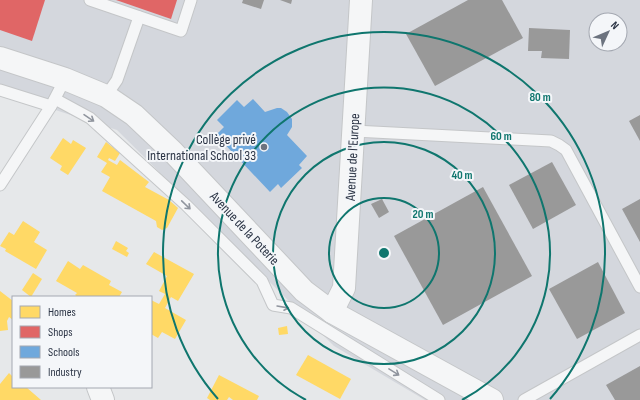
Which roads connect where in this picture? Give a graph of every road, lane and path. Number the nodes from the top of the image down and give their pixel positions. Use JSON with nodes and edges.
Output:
{"nodes":[{"id":1,"x":90,"y":0,"type":"edge"},
{"id":2,"x":191,"y":0,"type":"edge"},
{"id":3,"x":361,"y":0,"type":"edge"},
{"id":4,"x":140,"y":17,"type":"junction"},
{"id":5,"x":0,"y":58,"type":"edge"},
{"id":6,"x":65,"y":79,"type":"junction"},
{"id":7,"x":0,"y":90,"type":"edge"},
{"id":8,"x":106,"y":96,"type":"junction"},
{"id":9,"x":53,"y":103,"type":"junction"},
{"id":10,"x":354,"y":131,"type":"junction"},
{"id":11,"x":0,"y":185,"type":"edge"},
{"id":12,"x":640,"y":287,"type":"edge"},
{"id":13,"x":332,"y":312,"type":"junction"},
{"id":14,"x":640,"y":335,"type":"edge"},
{"id":15,"x":98,"y":388,"type":"edge"},
{"id":16,"x":103,"y":400,"type":"edge"},
{"id":17,"x":439,"y":400,"type":"edge"},
{"id":18,"x":492,"y":400,"type":"edge"},
{"id":19,"x":524,"y":400,"type":"edge"}],
"edges":[{"from":1,"to":4,"type":"lane"},
{"from":2,"to":4,"type":"lane"},
{"from":3,"to":10,"type":"street","name":"Avenue de l'Europe"},
{"from":4,"to":8,"type":"lane"},
{"from":5,"to":6,"type":"street","name":"Avenue de la Poterie"},
{"from":6,"to":8,"type":"street","name":"Avenue de la Poterie"},
{"from":6,"to":9,"type":"lane"},
{"from":7,"to":9,"type":"lane"},
{"from":8,"to":13,"type":"street","name":"Avenue de la Poterie"},
{"from":9,"to":11,"type":"lane"},
{"from":9,"to":17,"type":"lane","one_way":true},
{"from":10,"to":12,"type":"lane"},
{"from":10,"to":13,"type":"street","name":"Avenue de l'Europe"},
{"from":13,"to":18,"type":"street","name":"Avenue de la Poterie"},
{"from":14,"to":19,"type":"lane"},
{"from":15,"to":16,"type":"street"}]}
